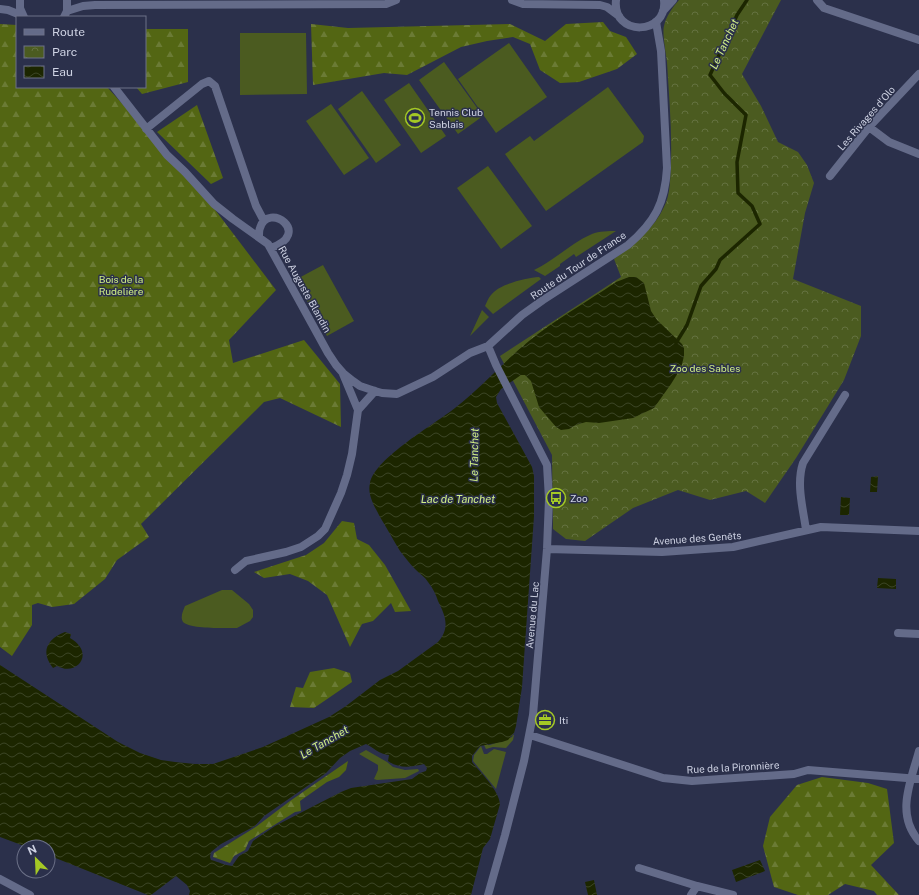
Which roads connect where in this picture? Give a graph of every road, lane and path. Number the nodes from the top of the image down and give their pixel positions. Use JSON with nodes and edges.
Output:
{"nodes":[{"id":1,"x":20,"y":0,"type":"edge"},
{"id":2,"x":67,"y":0,"type":"edge"},
{"id":3,"x":396,"y":0,"type":"edge"},
{"id":4,"x":512,"y":0,"type":"edge"},
{"id":5,"x":616,"y":0,"type":"edge"},
{"id":6,"x":664,"y":0,"type":"edge"},
{"id":7,"x":673,"y":0,"type":"edge"},
{"id":8,"x":817,"y":0,"type":"edge"},
{"id":9,"x":0,"y":9,"type":"edge"},
{"id":10,"x":663,"y":11,"type":"junction"},
{"id":11,"x":65,"y":14,"type":"edge"},
{"id":12,"x":23,"y":16,"type":"edge"},
{"id":13,"x":619,"y":16,"type":"junction"},
{"id":14,"x":656,"y":22,"type":"junction"},
{"id":15,"x":919,"y":40,"type":"edge"},
{"id":16,"x":919,"y":74,"type":"edge"},
{"id":17,"x":115,"y":88,"type":"edge"},
{"id":18,"x":869,"y":127,"type":"junction"},
{"id":19,"x":146,"y":129,"type":"junction"},
{"id":20,"x":919,"y":154,"type":"edge"},
{"id":21,"x":830,"y":176,"type":"dead end"},
{"id":22,"x":264,"y":221,"type":"junction"},
{"id":23,"x":259,"y":237,"type":"junction"},
{"id":24,"x":271,"y":248,"type":"junction"},
{"id":25,"x":488,"y":346,"type":"junction"},
{"id":26,"x":343,"y":373,"type":"junction"},
{"id":27,"x":375,"y":391,"type":"junction"},
{"id":28,"x":845,"y":395,"type":"dead end"},
{"id":29,"x":358,"y":410,"type":"junction"},
{"id":30,"x":806,"y":530,"type":"junction"},
{"id":31,"x":919,"y":531,"type":"edge"},
{"id":32,"x":547,"y":549,"type":"junction"},
{"id":33,"x":234,"y":570,"type":"dead end"},
{"id":34,"x":898,"y":633,"type":"dead end"},
{"id":35,"x":919,"y":634,"type":"edge"},
{"id":36,"x":530,"y":735,"type":"junction"},
{"id":37,"x":919,"y":751,"type":"edge"},
{"id":38,"x":915,"y":778,"type":"edge"},
{"id":39,"x":919,"y":841,"type":"edge"},
{"id":40,"x":639,"y":868,"type":"dead end"},
{"id":41,"x":0,"y":879,"type":"edge"},
{"id":42,"x":698,"y":886,"type":"junction"},
{"id":43,"x":30,"y":895,"type":"edge"},
{"id":44,"x":488,"y":895,"type":"edge"},
{"id":45,"x":691,"y":895,"type":"edge"},
{"id":46,"x":733,"y":895,"type":"edge"}],
"edges":[{"from":1,"to":12,"type":"street"},
{"from":2,"to":11,"type":"street"},
{"from":3,"to":11,"type":"street"},
{"from":4,"to":13,"type":"street"},
{"from":5,"to":13,"type":"street"},
{"from":6,"to":10,"type":"street"},
{"from":7,"to":10,"type":"street"},
{"from":8,"to":15,"type":"street"},
{"from":9,"to":12,"type":"street"},
{"from":10,"to":14,"type":"street"},
{"from":13,"to":14,"type":"street"},
{"from":14,"to":25,"type":"street","name":"Route du Tour de France"},
{"from":16,"to":18,"type":"street","name":"Les Rivages d'Olo"},
{"from":17,"to":19,"type":"street","name":"Rue Auguste Blandin"},
{"from":18,"to":20,"type":"street"},
{"from":18,"to":21,"type":"street","name":"Les Rivages d'Olo"},
{"from":19,"to":22,"type":"street"},
{"from":19,"to":23,"type":"street","name":"Rue Auguste Blandin"},
{"from":22,"to":23,"type":"street"},
{"from":22,"to":24,"type":"street"},
{"from":23,"to":24,"type":"street","name":"Rue Auguste Blandin"},
{"from":24,"to":26,"type":"street","name":"Rue Auguste Blandin"},
{"from":25,"to":27,"type":"street","name":"Rue Auguste Blandin"},
{"from":25,"to":32,"type":"street","name":"Avenue du Lac"},
{"from":26,"to":27,"type":"street","name":"Rue Auguste Blandin"},
{"from":26,"to":29,"type":"street"},
{"from":27,"to":29,"type":"street"},
{"from":28,"to":30,"type":"street"},
{"from":29,"to":33,"type":"street"},
{"from":30,"to":31,"type":"street","name":"Avenue des Genêts"},
{"from":30,"to":32,"type":"street","name":"Avenue des Genêts"},
{"from":32,"to":36,"type":"street","name":"Avenue du Lac"},
{"from":34,"to":35,"type":"street"},
{"from":36,"to":38,"type":"street","name":"Rue de la Pironnière"},
{"from":36,"to":44,"type":"street","name":"Avenue du Lac"},
{"from":37,"to":38,"type":"street"},
{"from":38,"to":39,"type":"street"},
{"from":40,"to":42,"type":"street"},
{"from":41,"to":43,"type":"street"},
{"from":42,"to":45,"type":"street"},
{"from":42,"to":46,"type":"street"}]}
